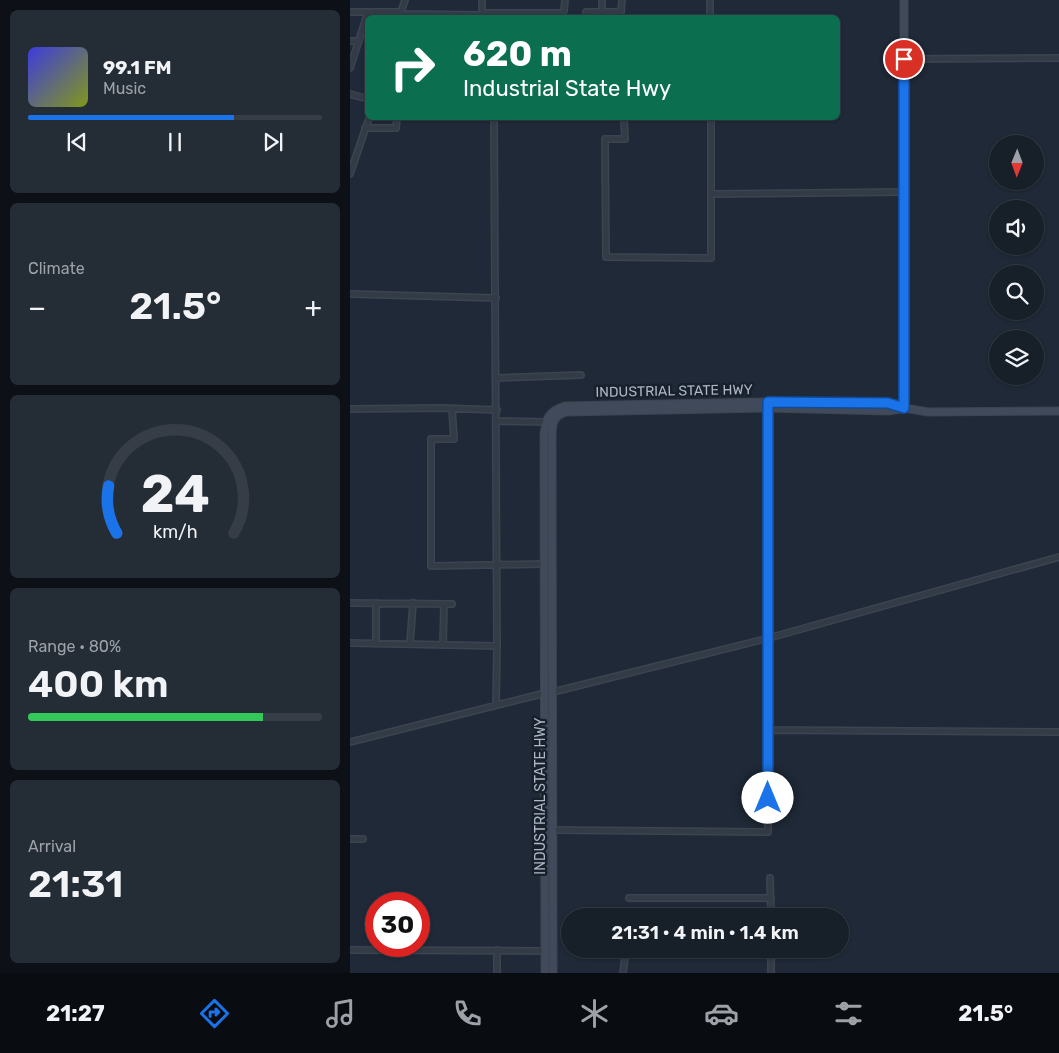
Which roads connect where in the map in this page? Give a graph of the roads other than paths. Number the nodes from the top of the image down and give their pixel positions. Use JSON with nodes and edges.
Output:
{"nodes":[{"id":1,"x":405,"y":0,"type":"edge"},
{"id":2,"x":482,"y":0,"type":"edge"},
{"id":3,"x":566,"y":0,"type":"edge"},
{"id":4,"x":602,"y":0,"type":"edge"},
{"id":5,"x":622,"y":0,"type":"edge"},
{"id":6,"x":710,"y":0,"type":"edge"},
{"id":7,"x":904,"y":0,"type":"edge"},
{"id":8,"x":350,"y":12,"type":"edge"},
{"id":9,"x":368,"y":12,"type":"junction"},
{"id":10,"x":586,"y":12,"type":"dead end"},
{"id":11,"x":602,"y":12,"type":"junction"},
{"id":12,"x":367,"y":15,"type":"edge"},
{"id":13,"x":400,"y":15,"type":"edge"},
{"id":14,"x":482,"y":15,"type":"edge"},
{"id":15,"x":710,"y":15,"type":"edge"},
{"id":16,"x":365,"y":21,"type":"edge"},
{"id":17,"x":350,"y":41,"type":"edge"},
{"id":18,"x":358,"y":41,"type":"junction"},
{"id":19,"x":1059,"y":58,"type":"edge"},
{"id":20,"x":904,"y":59,"type":"junction"},
{"id":21,"x":350,"y":67,"type":"edge"},
{"id":22,"x":350,"y":94,"type":"edge"},
{"id":23,"x":365,"y":98,"type":"edge"},
{"id":24,"x":368,"y":120,"type":"edge"},
{"id":25,"x":397,"y":120,"type":"edge"},
{"id":26,"x":494,"y":120,"type":"edge"},
{"id":27,"x":624,"y":120,"type":"edge"},
{"id":28,"x":711,"y":120,"type":"edge"},
{"id":29,"x":365,"y":128,"type":"junction"},
{"id":30,"x":350,"y":174,"type":"edge"},
{"id":31,"x":904,"y":192,"type":"junction"},
{"id":32,"x":711,"y":194,"type":"junction"},
{"id":33,"x":350,"y":294,"type":"edge"},
{"id":34,"x":496,"y":298,"type":"junction"},
{"id":35,"x":581,"y":376,"type":"dead end"},
{"id":36,"x":497,"y":378,"type":"junction"},
{"id":37,"x":768,"y":405,"type":"junction"},
{"id":38,"x":350,"y":408,"type":"edge"},
{"id":39,"x":904,"y":408,"type":"junction"},
{"id":40,"x":452,"y":409,"type":"junction"},
{"id":41,"x":497,"y":410,"type":"junction"},
{"id":42,"x":1059,"y":411,"type":"edge"},
{"id":43,"x":497,"y":420,"type":"junction"},
{"id":44,"x":546,"y":422,"type":"junction"},
{"id":45,"x":1059,"y":557,"type":"edge"},
{"id":46,"x":498,"y":564,"type":"junction"},
{"id":47,"x":544,"y":564,"type":"junction"},
{"id":48,"x":350,"y":603,"type":"edge"},
{"id":49,"x":376,"y":603,"type":"junction"},
{"id":50,"x":413,"y":603,"type":"junction"},
{"id":51,"x":444,"y":604,"type":"junction"},
{"id":52,"x":452,"y":604,"type":"dead end"},
{"id":53,"x":768,"y":638,"type":"junction"},
{"id":54,"x":350,"y":643,"type":"edge"},
{"id":55,"x":376,"y":644,"type":"junction"},
{"id":56,"x":410,"y":644,"type":"junction"},
{"id":57,"x":443,"y":645,"type":"junction"},
{"id":58,"x":497,"y":646,"type":"junction"},
{"id":59,"x":544,"y":654,"type":"junction"},
{"id":60,"x":553,"y":654,"type":"junction"},
{"id":61,"x":553,"y":692,"type":"junction"},
{"id":62,"x":545,"y":693,"type":"junction"},
{"id":63,"x":496,"y":705,"type":"junction"},
{"id":64,"x":768,"y":730,"type":"junction"},
{"id":65,"x":1059,"y":732,"type":"edge"},
{"id":66,"x":545,"y":733,"type":"junction"},
{"id":67,"x":553,"y":733,"type":"junction"},
{"id":68,"x":350,"y":742,"type":"edge"},
{"id":69,"x":549,"y":830,"type":"junction"},
{"id":70,"x":350,"y":839,"type":"edge"},
{"id":71,"x":363,"y":839,"type":"dead end"},
{"id":72,"x":770,"y":878,"type":"dead end"},
{"id":73,"x":629,"y":898,"type":"dead end"},
{"id":74,"x":771,"y":898,"type":"junction"},
{"id":75,"x":771,"y":908,"type":"edge"},
{"id":76,"x":350,"y":950,"type":"edge"},
{"id":77,"x":497,"y":950,"type":"junction"},
{"id":78,"x":545,"y":951,"type":"junction"},
{"id":79,"x":625,"y":958,"type":"edge"},
{"id":80,"x":771,"y":958,"type":"edge"},
{"id":81,"x":497,"y":973,"type":"edge"},
{"id":82,"x":545,"y":973,"type":"edge"},
{"id":83,"x":553,"y":973,"type":"edge"},
{"id":84,"x":623,"y":973,"type":"edge"},
{"id":85,"x":771,"y":973,"type":"edge"}],
"edges":[{"from":1,"to":13,"type":"street"},
{"from":2,"to":14,"type":"street"},
{"from":3,"to":14,"type":"street"},
{"from":4,"to":11,"type":"street"},
{"from":5,"to":11,"type":"street"},
{"from":6,"to":15,"type":"street"},
{"from":7,"to":20,"type":"main road"},
{"from":8,"to":9,"type":"street"},
{"from":9,"to":12,"type":"street"},
{"from":9,"to":13,"type":"street"},
{"from":10,"to":11,"type":"street"},
{"from":13,"to":14,"type":"street"},
{"from":16,"to":18,"type":"street"},
{"from":17,"to":18,"type":"street"},
{"from":18,"to":21,"type":"street"},
{"from":19,"to":20,"type":"street"},
{"from":20,"to":31,"type":"main road"},
{"from":22,"to":23,"type":"street"},
{"from":24,"to":29,"type":"street"},
{"from":25,"to":29,"type":"street"},
{"from":26,"to":34,"type":"street"},
{"from":27,"to":32,"type":"street"},
{"from":28,"to":32,"type":"street"},
{"from":29,"to":30,"type":"street"},
{"from":31,"to":32,"type":"street"},
{"from":31,"to":39,"type":"main road"},
{"from":33,"to":34,"type":"street"},
{"from":34,"to":36,"type":"street"},
{"from":35,"to":36,"type":"street"},
{"from":36,"to":41,"type":"street"},
{"from":37,"to":39,"type":"main road","name":"INDUSTRIAL STATE HWY"},
{"from":37,"to":44,"type":"main road","name":"INDUSTRIAL STATE HWY"},
{"from":37,"to":53,"type":"street"},
{"from":37,"to":60,"type":"main road","name":"INDUSTRIAL STATE HWY"},
{"from":38,"to":40,"type":"street"},
{"from":39,"to":42,"type":"main road","name":"INDUSTRIAL STATE HWY"},
{"from":40,"to":41,"type":"street"},
{"from":40,"to":46,"type":"street"},
{"from":41,"to":43,"type":"street"},
{"from":43,"to":44,"type":"street"},
{"from":43,"to":46,"type":"street"},
{"from":44,"to":47,"type":"main road","name":"INDUSTRIAL STATE HWY"},
{"from":45,"to":53,"type":"street"},
{"from":46,"to":47,"type":"street"},
{"from":46,"to":58,"type":"street"},
{"from":47,"to":59,"type":"main road","name":"INDUSTRIAL STATE HWY"},
{"from":48,"to":49,"type":"street"},
{"from":49,"to":50,"type":"street"},
{"from":49,"to":55,"type":"street"},
{"from":50,"to":51,"type":"street"},
{"from":50,"to":56,"type":"street"},
{"from":51,"to":52,"type":"street"},
{"from":51,"to":57,"type":"street"},
{"from":53,"to":61,"type":"street"},
{"from":53,"to":64,"type":"street"},
{"from":54,"to":55,"type":"street"},
{"from":55,"to":56,"type":"street"},
{"from":56,"to":57,"type":"street"},
{"from":57,"to":58,"type":"street"},
{"from":58,"to":63,"type":"street"},
{"from":59,"to":60,"type":"main road"},
{"from":59,"to":62,"type":"main road","name":"INDUSTRIAL STATE HWY"},
{"from":60,"to":61,"type":"main road","name":"INDUSTRIAL STATE HWY"},
{"from":61,"to":67,"type":"main road","name":"INDUSTRIAL STATE HWY"},
{"from":62,"to":63,"type":"street"},
{"from":62,"to":66,"type":"main road","name":"INDUSTRIAL STATE HWY"},
{"from":63,"to":68,"type":"street"},
{"from":64,"to":65,"type":"street"},
{"from":64,"to":69,"type":"street"},
{"from":66,"to":67,"type":"main road"},
{"from":66,"to":69,"type":"main road","name":"INDUSTRIAL STATE HWY"},
{"from":67,"to":69,"type":"main road","name":"INDUSTRIAL STATE HWY"},
{"from":69,"to":78,"type":"main road","name":"INDUSTRIAL STATE HWY"},
{"from":69,"to":83,"type":"main road","name":"INDUSTRIAL STATE HWY"},
{"from":70,"to":71,"type":"street"},
{"from":72,"to":74,"type":"street"},
{"from":73,"to":74,"type":"street"},
{"from":74,"to":75,"type":"street"},
{"from":76,"to":77,"type":"street"},
{"from":77,"to":78,"type":"street"},
{"from":77,"to":81,"type":"street"},
{"from":78,"to":82,"type":"main road","name":"INDUSTRIAL STATE HWY"},
{"from":79,"to":84,"type":"street"},
{"from":80,"to":85,"type":"street"}]}
